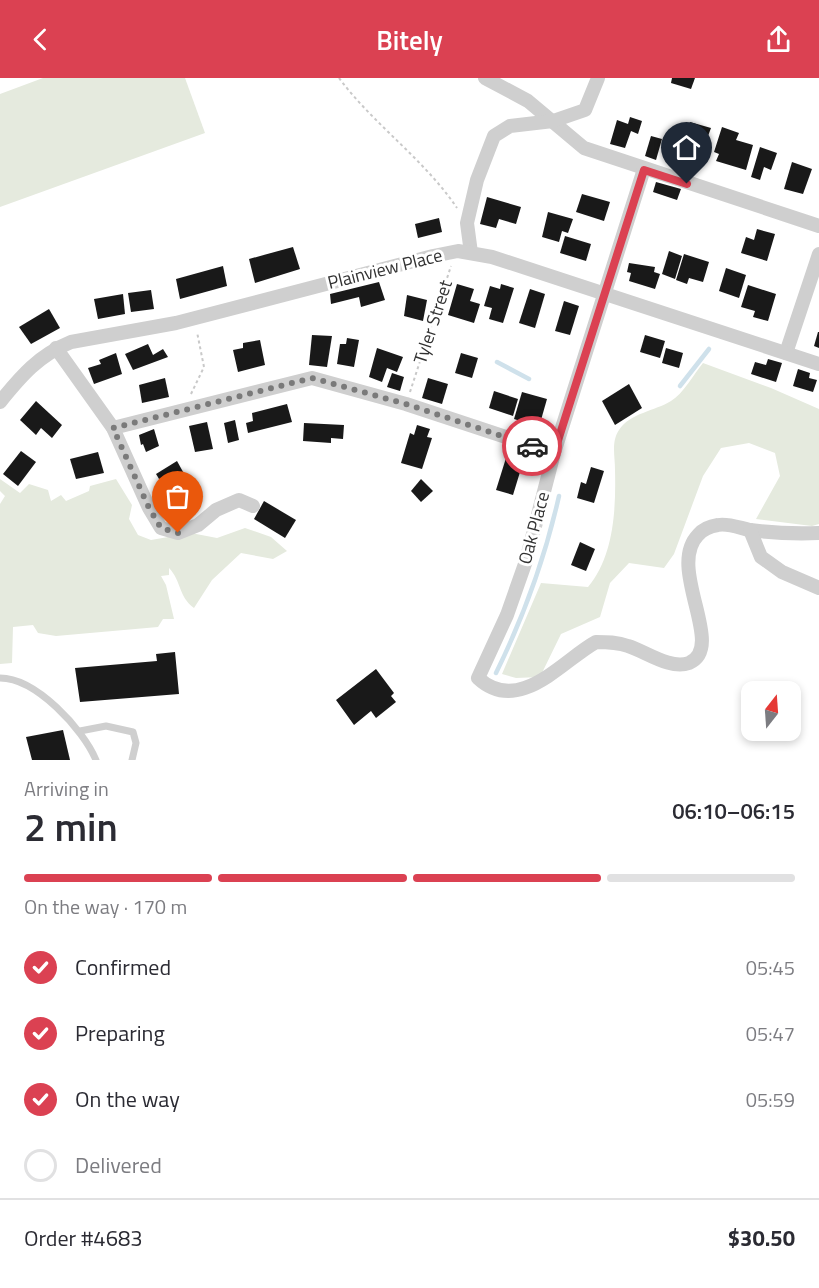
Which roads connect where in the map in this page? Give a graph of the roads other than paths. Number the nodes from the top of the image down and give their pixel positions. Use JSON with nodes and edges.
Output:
{"nodes":[{"id":1,"x":485,"y":78,"type":"edge"},
{"id":2,"x":598,"y":78,"type":"edge"},
{"id":3,"x":553,"y":122,"type":"junction"},
{"id":4,"x":644,"y":170,"type":"junction"},
{"id":5,"x":819,"y":226,"type":"edge"},
{"id":6,"x":471,"y":253,"type":"junction"},
{"id":7,"x":819,"y":254,"type":"edge"},
{"id":8,"x":603,"y":292,"type":"junction"},
{"id":9,"x":56,"y":348,"type":"junction"},
{"id":10,"x":786,"y":353,"type":"junction"},
{"id":11,"x":819,"y":364,"type":"edge"},
{"id":12,"x":0,"y":402,"type":"edge"},
{"id":13,"x":113,"y":428,"type":"junction"},
{"id":14,"x":554,"y":453,"type":"junction"},
{"id":15,"x":253,"y":506,"type":"dead end"},
{"id":16,"x":750,"y":530,"type":"junction"},
{"id":17,"x":819,"y":533,"type":"edge"},
{"id":18,"x":819,"y":588,"type":"edge"},
{"id":19,"x":0,"y":678,"type":"edge"},
{"id":20,"x":80,"y":731,"type":"junction"},
{"id":21,"x":96,"y":760,"type":"edge"},
{"id":22,"x":132,"y":760,"type":"edge"}],
"edges":[{"from":1,"to":3,"type":"street"},
{"from":2,"to":3,"type":"street"},
{"from":3,"to":4,"type":"street"},
{"from":3,"to":6,"type":"street"},
{"from":4,"to":5,"type":"street"},
{"from":4,"to":8,"type":"street","name":"Oak Place"},
{"from":6,"to":8,"type":"street","name":"Plainview Place"},
{"from":6,"to":9,"type":"street","name":"Plainview Place"},
{"from":7,"to":10,"type":"street"},
{"from":8,"to":10,"type":"street","name":"Plainview Place"},
{"from":8,"to":14,"type":"street","name":"Oak Place"},
{"from":9,"to":12,"type":"street","name":"Plainview Place"},
{"from":9,"to":13,"type":"street"},
{"from":10,"to":11,"type":"street","name":"Plainview Place"},
{"from":13,"to":14,"type":"street"},
{"from":13,"to":15,"type":"street"},
{"from":14,"to":16,"type":"street","name":"Oak Place"},
{"from":16,"to":17,"type":"street"},
{"from":16,"to":18,"type":"street"},
{"from":19,"to":20,"type":"lane"},
{"from":20,"to":21,"type":"lane"},
{"from":20,"to":22,"type":"lane"}]}
